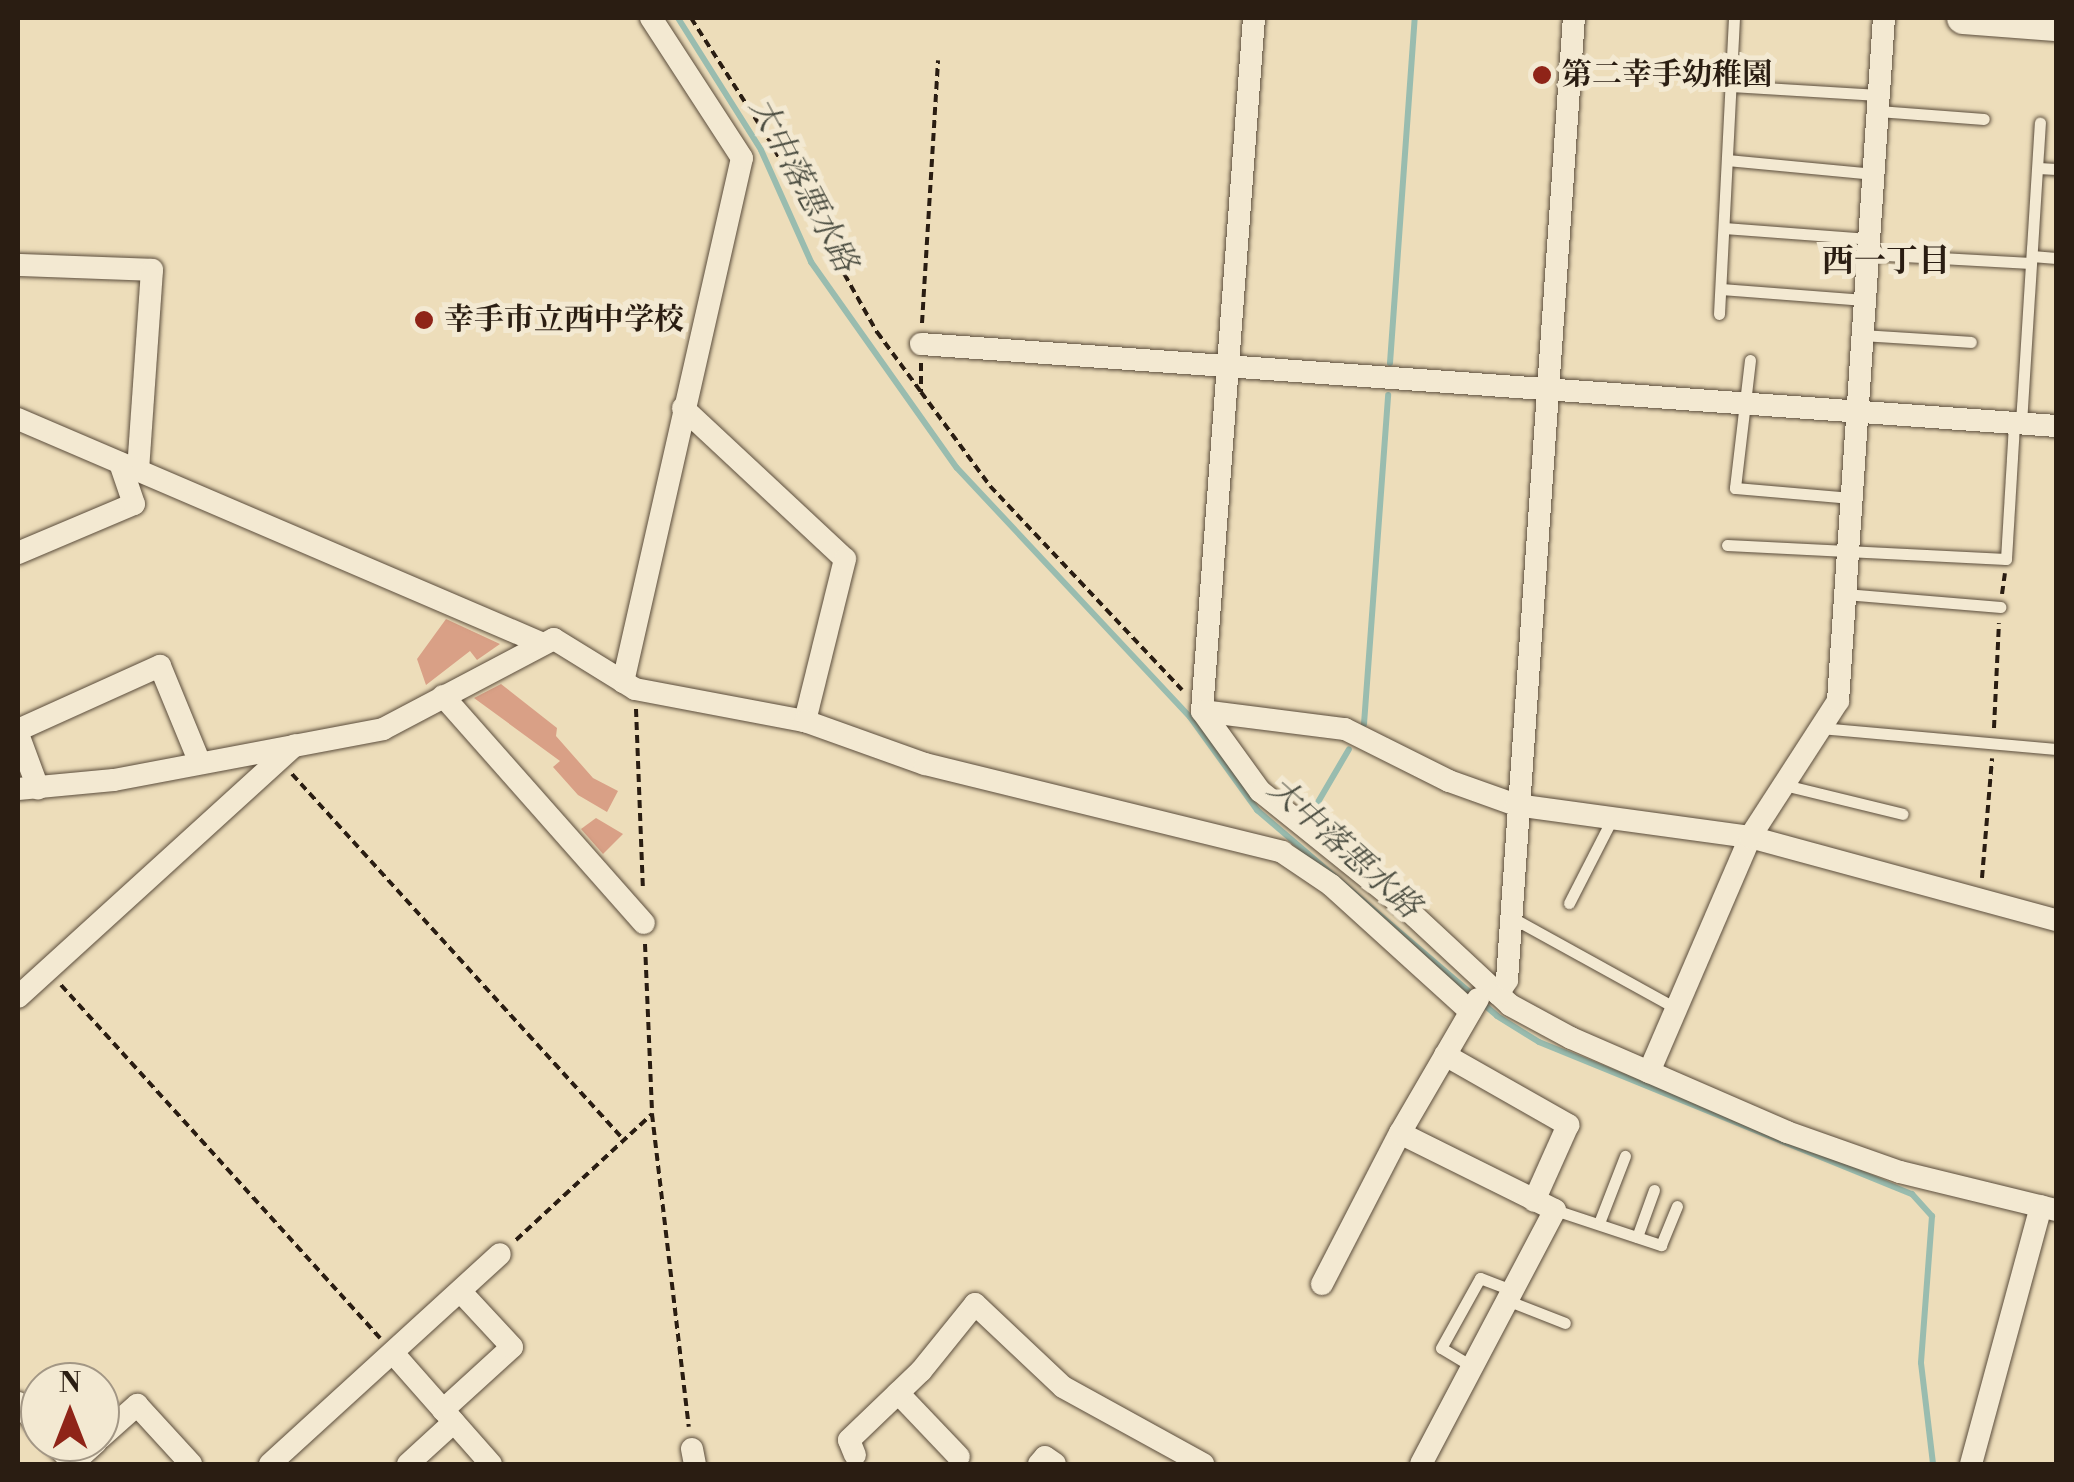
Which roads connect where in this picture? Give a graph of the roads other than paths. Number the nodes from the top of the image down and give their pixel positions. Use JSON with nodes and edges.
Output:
{"nodes":[{"id":1,"x":651,"y":18,"type":"edge"},
{"id":2,"x":1254,"y":18,"type":"edge"},
{"id":3,"x":1574,"y":18,"type":"edge"},
{"id":4,"x":1734,"y":18,"type":"edge"},
{"id":5,"x":1884,"y":18,"type":"edge"},
{"id":6,"x":1963,"y":18,"type":"edge"},
{"id":7,"x":2056,"y":25,"type":"edge"},
{"id":8,"x":1730,"y":86,"type":"junction"},
{"id":9,"x":1878,"y":103,"type":"junction"},
{"id":10,"x":1984,"y":120,"type":"dead end"},
{"id":11,"x":2040,"y":123,"type":"dead end"},
{"id":12,"x":1727,"y":160,"type":"junction"},
{"id":13,"x":2038,"y":168,"type":"junction"},
{"id":14,"x":2056,"y":169,"type":"edge"},
{"id":15,"x":1874,"y":174,"type":"junction"},
{"id":16,"x":1724,"y":228,"type":"junction"},
{"id":17,"x":1869,"y":246,"type":"junction"},
{"id":18,"x":2056,"y":258,"type":"edge"},
{"id":19,"x":2032,"y":260,"type":"junction"},
{"id":20,"x":18,"y":265,"type":"edge"},
{"id":21,"x":1720,"y":289,"type":"junction"},
{"id":22,"x":1865,"y":300,"type":"junction"},
{"id":23,"x":1719,"y":314,"type":"dead end"},
{"id":24,"x":1863,"y":335,"type":"junction"},
{"id":25,"x":1971,"y":342,"type":"dead end"},
{"id":26,"x":921,"y":344,"type":"road end"},
{"id":27,"x":1750,"y":360,"type":"dead end"},
{"id":28,"x":1230,"y":368,"type":"junction"},
{"id":29,"x":1548,"y":390,"type":"junction"},
{"id":30,"x":1744,"y":404,"type":"junction"},
{"id":31,"x":683,"y":408,"type":"junction"},
{"id":32,"x":1858,"y":412,"type":"junction"},
{"id":33,"x":18,"y":418,"type":"edge"},
{"id":34,"x":2017,"y":423,"type":"junction"},
{"id":35,"x":2056,"y":426,"type":"edge"},
{"id":36,"x":129,"y":466,"type":"junction"},
{"id":37,"x":1852,"y":498,"type":"junction"},
{"id":38,"x":1727,"y":544,"type":"dead end"},
{"id":39,"x":1848,"y":550,"type":"junction"},
{"id":40,"x":18,"y":553,"type":"edge"},
{"id":41,"x":1845,"y":594,"type":"junction"},
{"id":42,"x":2000,"y":608,"type":"dead end"},
{"id":43,"x":542,"y":643,"type":"junction"},
{"id":44,"x":623,"y":682,"type":"junction"},
{"id":45,"x":443,"y":696,"type":"junction"},
{"id":46,"x":1202,"y":711,"type":"junction"},
{"id":47,"x":805,"y":721,"type":"junction"},
{"id":48,"x":1820,"y":728,"type":"junction"},
{"id":49,"x":18,"y":732,"type":"edge"},
{"id":50,"x":2056,"y":749,"type":"edge"},
{"id":51,"x":287,"y":752,"type":"junction"},
{"id":52,"x":200,"y":763,"type":"junction"},
{"id":53,"x":1784,"y":785,"type":"junction"},
{"id":54,"x":28,"y":788,"type":"edge"},
{"id":55,"x":1516,"y":805,"type":"junction"},
{"id":56,"x":1903,"y":814,"type":"dead end"},
{"id":57,"x":1612,"y":819,"type":"junction"},
{"id":58,"x":1750,"y":837,"type":"junction"},
{"id":59,"x":1568,"y":903,"type":"dead end"},
{"id":60,"x":1510,"y":916,"type":"junction"},
{"id":61,"x":2056,"y":920,"type":"edge"},
{"id":62,"x":644,"y":923,"type":"dead end"},
{"id":63,"x":18,"y":997,"type":"edge"},
{"id":64,"x":1482,"y":998,"type":"junction"},
{"id":65,"x":1676,"y":1008,"type":"junction"},
{"id":66,"x":1445,"y":1055,"type":"junction"},
{"id":67,"x":1649,"y":1072,"type":"junction"},
{"id":68,"x":1400,"y":1133,"type":"junction"},
{"id":69,"x":1625,"y":1156,"type":"dead end"},
{"id":70,"x":1654,"y":1190,"type":"dead end"},
{"id":71,"x":1545,"y":1205,"type":"junction"},
{"id":72,"x":1678,"y":1206,"type":"dead end"},
{"id":73,"x":2049,"y":1208,"type":"edge"},
{"id":74,"x":1599,"y":1223,"type":"junction"},
{"id":75,"x":1637,"y":1237,"type":"junction"},
{"id":76,"x":500,"y":1254,"type":"road end"},
{"id":77,"x":1322,"y":1284,"type":"dead end"},
{"id":78,"x":460,"y":1291,"type":"junction"},
{"id":79,"x":1511,"y":1296,"type":"junction"},
{"id":80,"x":1564,"y":1323,"type":"dead end"},
{"id":81,"x":393,"y":1353,"type":"junction"},
{"id":82,"x":1473,"y":1366,"type":"junction"},
{"id":83,"x":898,"y":1393,"type":"junction"},
{"id":84,"x":448,"y":1416,"type":"junction"},
{"id":85,"x":120,"y":1421,"type":"edge"},
{"id":86,"x":960,"y":1457,"type":"dead end"},
{"id":87,"x":1187,"y":1461,"type":"edge"},
{"id":88,"x":854,"y":1462,"type":"edge"},
{"id":89,"x":191,"y":1464,"type":"edge"},
{"id":90,"x":270,"y":1464,"type":"edge"},
{"id":91,"x":408,"y":1464,"type":"edge"},
{"id":92,"x":491,"y":1464,"type":"edge"},
{"id":93,"x":1039,"y":1464,"type":"edge"},
{"id":94,"x":1056,"y":1464,"type":"edge"},
{"id":95,"x":1421,"y":1464,"type":"edge"},
{"id":96,"x":1971,"y":1464,"type":"edge"}],
"edges":[{"from":1,"to":31,"type":"street"},
{"from":2,"to":28,"type":"street"},
{"from":3,"to":29,"type":"street"},
{"from":4,"to":8,"type":"lane"},
{"from":5,"to":9,"type":"street"},
{"from":6,"to":7,"type":"street"},
{"from":8,"to":9,"type":"lane"},
{"from":8,"to":12,"type":"lane"},
{"from":9,"to":10,"type":"lane"},
{"from":9,"to":15,"type":"street"},
{"from":11,"to":13,"type":"lane"},
{"from":12,"to":15,"type":"lane"},
{"from":12,"to":16,"type":"lane"},
{"from":13,"to":14,"type":"lane"},
{"from":13,"to":19,"type":"lane"},
{"from":15,"to":17,"type":"street"},
{"from":16,"to":17,"type":"lane"},
{"from":16,"to":21,"type":"lane"},
{"from":17,"to":19,"type":"lane"},
{"from":17,"to":22,"type":"street"},
{"from":18,"to":19,"type":"lane"},
{"from":19,"to":34,"type":"lane"},
{"from":20,"to":36,"type":"street"},
{"from":21,"to":22,"type":"lane"},
{"from":21,"to":23,"type":"lane"},
{"from":22,"to":24,"type":"street"},
{"from":24,"to":25,"type":"lane"},
{"from":24,"to":32,"type":"street"},
{"from":26,"to":28,"type":"street"},
{"from":27,"to":30,"type":"lane"},
{"from":28,"to":29,"type":"street"},
{"from":28,"to":46,"type":"street"},
{"from":29,"to":30,"type":"street"},
{"from":29,"to":55,"type":"street"},
{"from":30,"to":32,"type":"street"},
{"from":30,"to":37,"type":"lane"},
{"from":31,"to":44,"type":"street"},
{"from":31,"to":47,"type":"street"},
{"from":32,"to":34,"type":"street"},
{"from":32,"to":37,"type":"street"},
{"from":33,"to":36,"type":"street"},
{"from":34,"to":35,"type":"street"},
{"from":34,"to":39,"type":"lane"},
{"from":36,"to":40,"type":"street"},
{"from":36,"to":43,"type":"street"},
{"from":37,"to":39,"type":"street"},
{"from":38,"to":39,"type":"lane"},
{"from":39,"to":41,"type":"street"},
{"from":41,"to":42,"type":"lane"},
{"from":41,"to":48,"type":"street"},
{"from":43,"to":44,"type":"street"},
{"from":43,"to":45,"type":"street"},
{"from":44,"to":47,"type":"street"},
{"from":45,"to":51,"type":"street"},
{"from":45,"to":62,"type":"street"},
{"from":46,"to":55,"type":"street"},
{"from":46,"to":64,"type":"street"},
{"from":47,"to":64,"type":"street"},
{"from":48,"to":50,"type":"lane"},
{"from":48,"to":53,"type":"street"},
{"from":49,"to":52,"type":"street"},
{"from":49,"to":54,"type":"street"},
{"from":51,"to":52,"type":"street"},
{"from":51,"to":63,"type":"street"},
{"from":52,"to":54,"type":"street"},
{"from":53,"to":56,"type":"lane"},
{"from":53,"to":58,"type":"street"},
{"from":55,"to":57,"type":"street"},
{"from":55,"to":60,"type":"street"},
{"from":57,"to":58,"type":"street"},
{"from":57,"to":59,"type":"lane"},
{"from":58,"to":61,"type":"street"},
{"from":58,"to":65,"type":"street"},
{"from":60,"to":64,"type":"street"},
{"from":60,"to":65,"type":"lane"},
{"from":64,"to":66,"type":"street"},
{"from":64,"to":67,"type":"street"},
{"from":65,"to":67,"type":"street"},
{"from":66,"to":68,"type":"street"},
{"from":66,"to":71,"type":"street"},
{"from":67,"to":73,"type":"street"},
{"from":68,"to":71,"type":"street"},
{"from":68,"to":77,"type":"street"},
{"from":69,"to":74,"type":"lane"},
{"from":70,"to":75,"type":"lane"},
{"from":71,"to":74,"type":"lane"},
{"from":71,"to":79,"type":"street"},
{"from":72,"to":75,"type":"lane"},
{"from":73,"to":96,"type":"street"},
{"from":74,"to":75,"type":"lane"},
{"from":76,"to":78,"type":"street"},
{"from":78,"to":81,"type":"street"},
{"from":78,"to":84,"type":"street"},
{"from":79,"to":80,"type":"lane"},
{"from":79,"to":82,"type":"street"},
{"from":79,"to":82,"type":"lane"},
{"from":81,"to":84,"type":"street"},
{"from":81,"to":90,"type":"street"},
{"from":82,"to":95,"type":"street"},
{"from":83,"to":86,"type":"street"},
{"from":83,"to":87,"type":"street"},
{"from":83,"to":88,"type":"street"},
{"from":84,"to":91,"type":"street"},
{"from":84,"to":92,"type":"street"},
{"from":85,"to":89,"type":"street"},
{"from":93,"to":94,"type":"street"}]}
